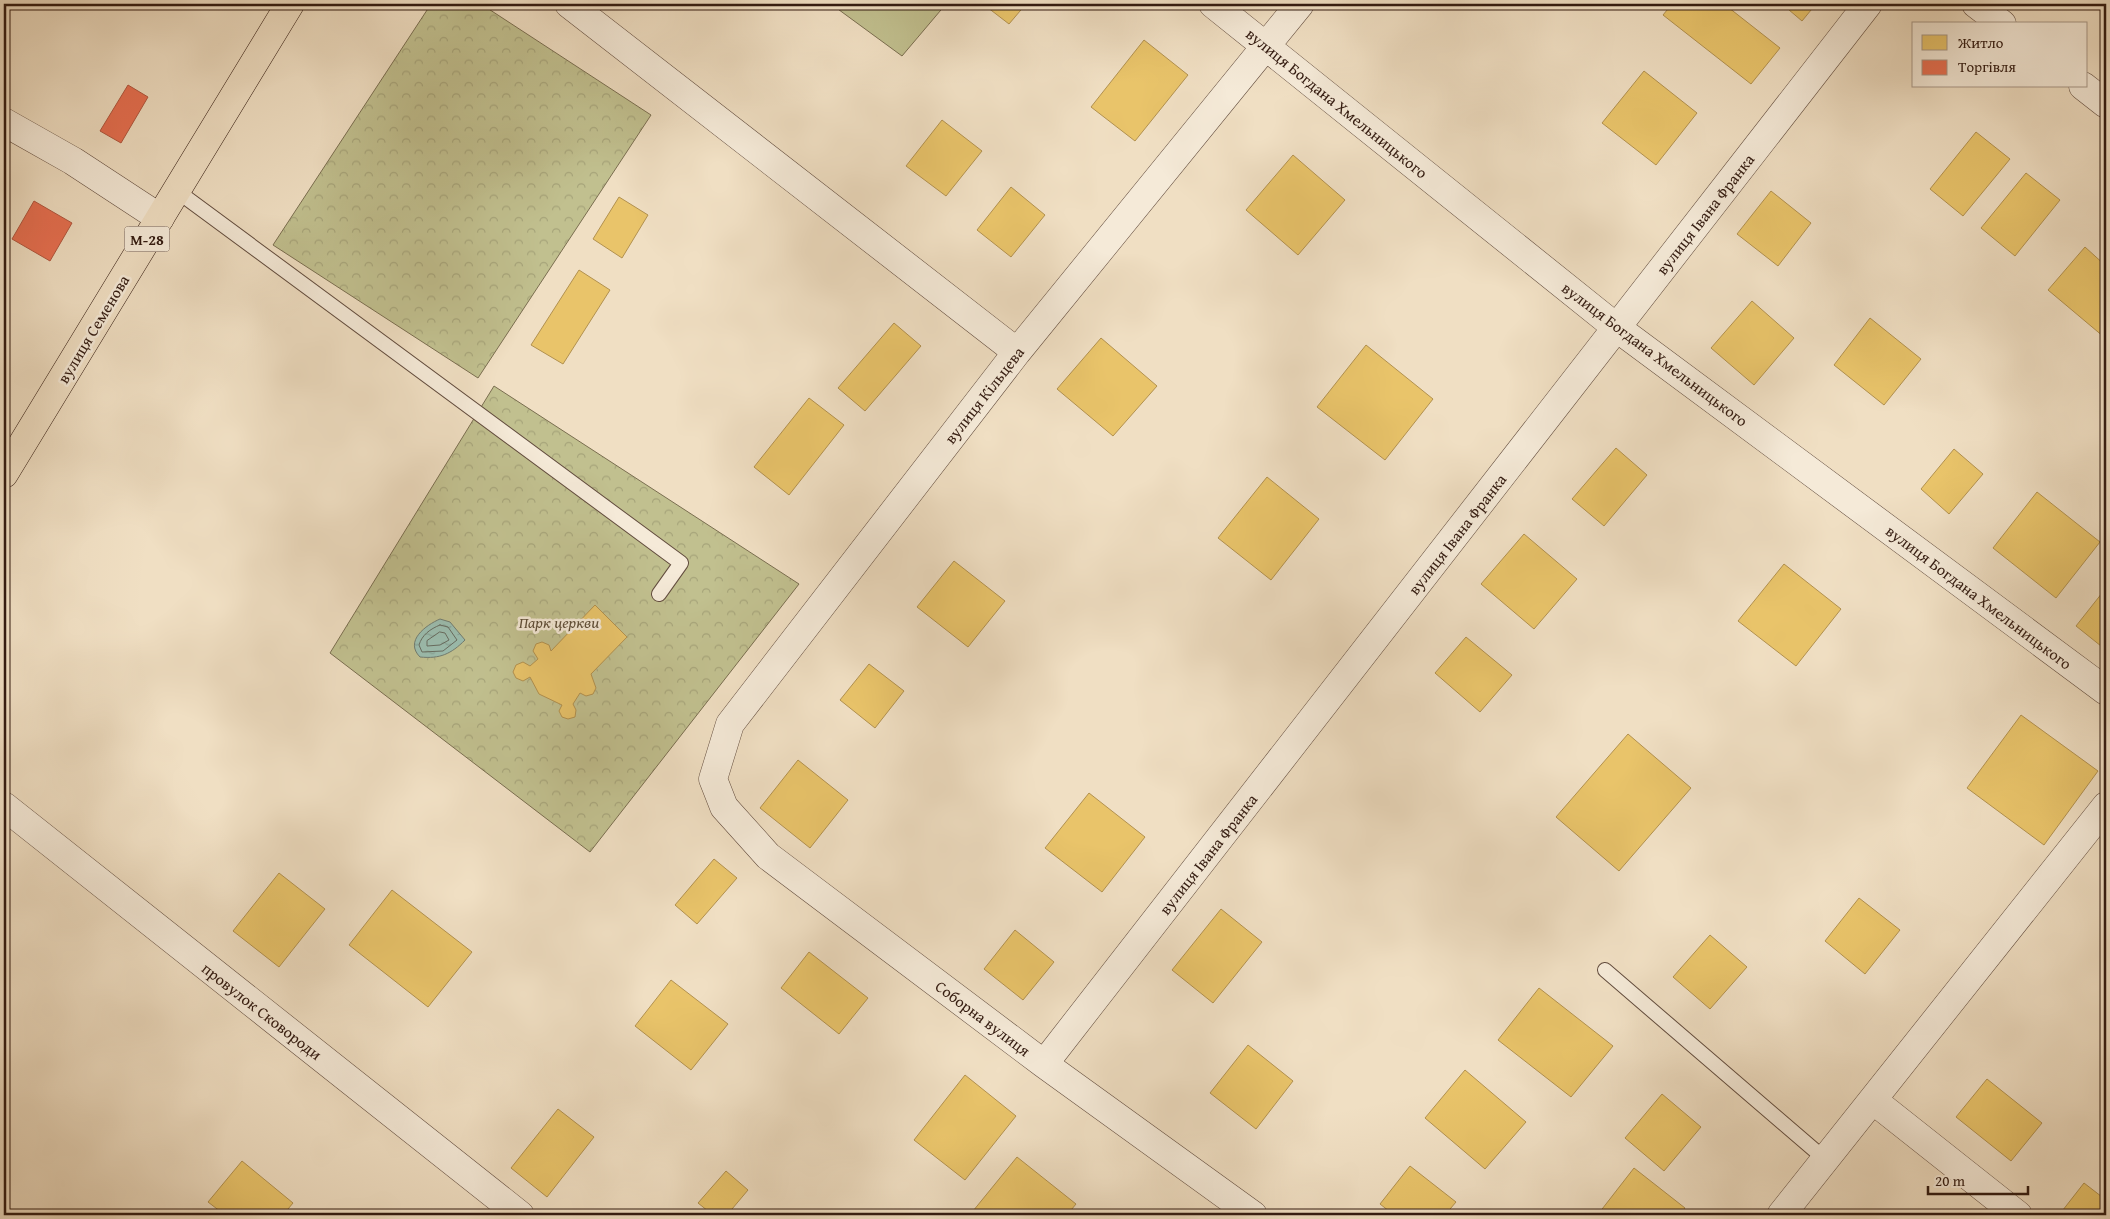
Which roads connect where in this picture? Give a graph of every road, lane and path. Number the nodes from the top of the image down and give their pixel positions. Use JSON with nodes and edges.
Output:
{"nodes":[{"id":1,"x":290,"y":4,"type":"edge"},
{"id":2,"x":569,"y":4,"type":"edge"},
{"id":3,"x":1213,"y":4,"type":"edge"},
{"id":4,"x":1300,"y":4,"type":"edge"},
{"id":5,"x":1868,"y":4,"type":"edge"},
{"id":6,"x":1976,"y":4,"type":"edge"},
{"id":7,"x":1999,"y":22,"type":"edge"},
{"id":8,"x":1267,"y":47,"type":"junction"},
{"id":9,"x":2086,"y":88,"type":"edge"},
{"id":10,"x":2106,"y":104,"type":"edge"},
{"id":11,"x":4,"y":122,"type":"edge"},
{"id":12,"x":177,"y":191,"type":"junction"},
{"id":13,"x":160,"y":218,"type":"junction"},
{"id":14,"x":1617,"y":328,"type":"junction"},
{"id":15,"x":1017,"y":352,"type":"junction"},
{"id":16,"x":4,"y":474,"type":"edge"},
{"id":17,"x":659,"y":594,"type":"dead end"},
{"id":18,"x":2106,"y":691,"type":"edge"},
{"id":19,"x":4,"y":806,"type":"edge"},
{"id":20,"x":724,"y":806,"type":"joint"},
{"id":21,"x":2106,"y":806,"type":"edge"},
{"id":22,"x":1605,"y":970,"type":"dead end"},
{"id":23,"x":1044,"y":1064,"type":"junction"},
{"id":24,"x":1874,"y":1101,"type":"junction"},
{"id":25,"x":1826,"y":1160,"type":"junction"},
{"id":26,"x":520,"y":1215,"type":"edge"},
{"id":27,"x":1253,"y":1215,"type":"edge"},
{"id":28,"x":1781,"y":1215,"type":"edge"},
{"id":29,"x":2018,"y":1215,"type":"edge"}],
"edges":[{"from":1,"to":12,"type":"highway","name":"вулиця Семенова","number":"М-28"},
{"from":2,"to":15,"type":"street"},
{"from":3,"to":8,"type":"street","name":"вулиця Богдана Хмельницького"},
{"from":4,"to":8,"type":"street","name":"вулиця Кільцева"},
{"from":5,"to":14,"type":"street","name":"вулиця Івана Франка"},
{"from":6,"to":7,"type":"street"},
{"from":8,"to":14,"type":"street","name":"вулиця Богдана Хмельницького"},
{"from":8,"to":15,"type":"street","name":"вулиця Кільцева"},
{"from":9,"to":10,"type":"street"},
{"from":11,"to":13,"type":"street"},
{"from":12,"to":13,"type":"highway","name":"вулиця Семенова","number":"М-28"},
{"from":12,"to":17,"type":"lane"},
{"from":13,"to":16,"type":"highway","name":"вулиця Семенова","number":"М-28"},
{"from":14,"to":18,"type":"street","name":"вулиця Богдана Хмельницького"},
{"from":14,"to":23,"type":"street","name":"вулиця Івана Франка"},
{"from":15,"to":20,"type":"street","name":"вулиця Кільцева"},
{"from":19,"to":26,"type":"street","name":"провулок Сковороди"},
{"from":20,"to":23,"type":"street","name":"Соборна вулиця"},
{"from":21,"to":24,"type":"street"},
{"from":22,"to":25,"type":"lane"},
{"from":23,"to":27,"type":"street","name":"Соборна вулиця"},
{"from":24,"to":25,"type":"street"},
{"from":24,"to":29,"type":"street"},
{"from":25,"to":28,"type":"street"}]}
